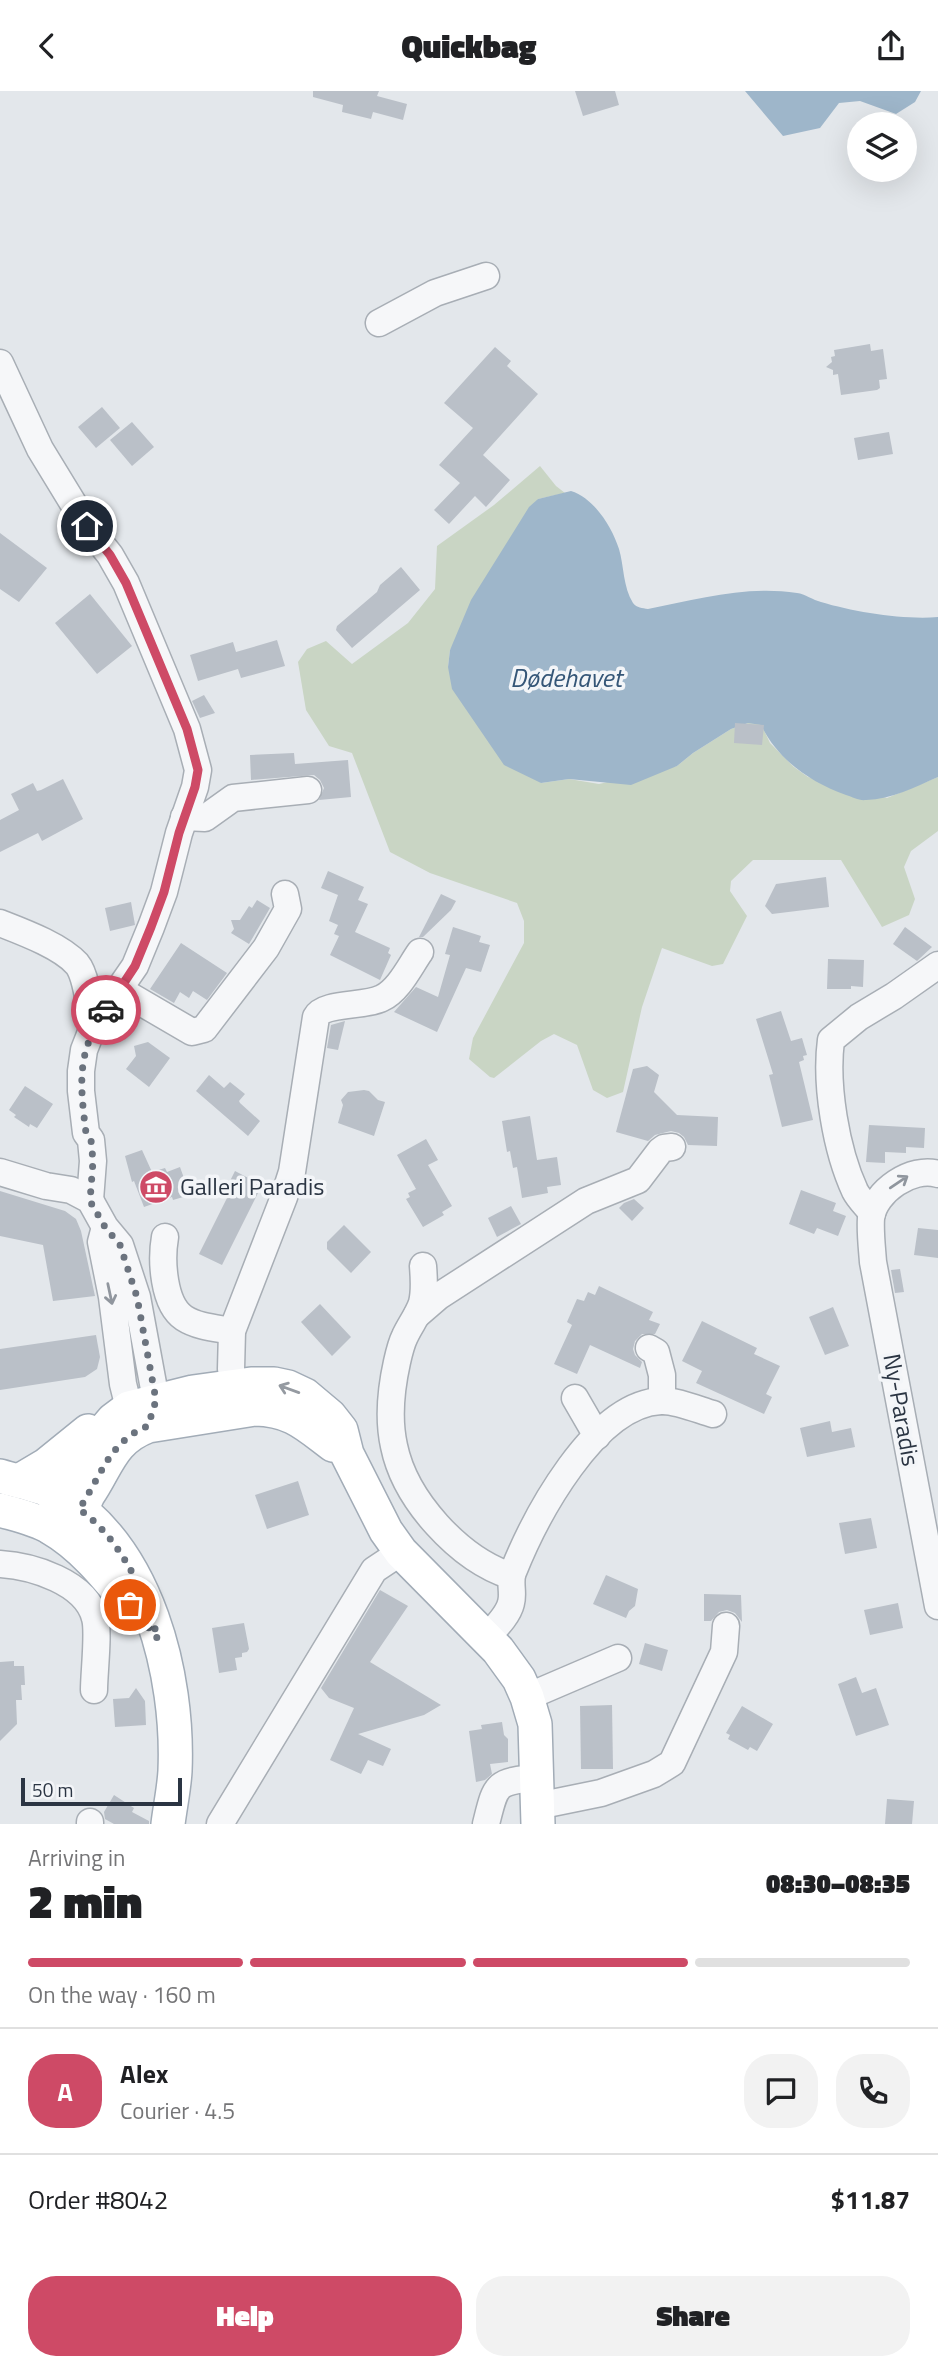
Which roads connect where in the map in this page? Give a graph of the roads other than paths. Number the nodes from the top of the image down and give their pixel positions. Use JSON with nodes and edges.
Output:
{"nodes":[{"id":1,"x":486,"y":276,"type":"dead end"},
{"id":2,"x":379,"y":323,"type":"dead end"},
{"id":3,"x":0,"y":363,"type":"edge"},
{"id":4,"x":308,"y":790,"type":"dead end"},
{"id":5,"x":184,"y":817,"type":"junction"},
{"id":6,"x":285,"y":894,"type":"dead end"},
{"id":7,"x":0,"y":923,"type":"edge"},
{"id":8,"x":420,"y":952,"type":"dead end"},
{"id":9,"x":938,"y":965,"type":"edge"},
{"id":10,"x":120,"y":990,"type":"junction"},
{"id":11,"x":93,"y":1027,"type":"junction"},
{"id":12,"x":672,"y":1147,"type":"dead end"},
{"id":13,"x":0,"y":1172,"type":"edge"},
{"id":14,"x":938,"y":1174,"type":"edge"},
{"id":15,"x":55,"y":1191,"type":"junction"},
{"id":16,"x":873,"y":1213,"type":"junction"},
{"id":17,"x":165,"y":1237,"type":"dead end"},
{"id":18,"x":424,"y":1266,"type":"dead end"},
{"id":19,"x":417,"y":1315,"type":"junction"},
{"id":20,"x":232,"y":1331,"type":"junction"},
{"id":21,"x":649,"y":1348,"type":"dead end"},
{"id":22,"x":231,"y":1369,"type":"dead end"},
{"id":23,"x":575,"y":1398,"type":"dead end"},
{"id":24,"x":662,"y":1401,"type":"junction"},
{"id":25,"x":136,"y":1413,"type":"junction"},
{"id":26,"x":713,"y":1414,"type":"dead end"},
{"id":27,"x":597,"y":1436,"type":"junction"},
{"id":28,"x":10,"y":1479,"type":"edge"},
{"id":29,"x":76,"y":1507,"type":"junction"},
{"id":30,"x":0,"y":1510,"type":"edge"},
{"id":31,"x":50,"y":1527,"type":"junction"},
{"id":32,"x":401,"y":1552,"type":"junction"},
{"id":33,"x":0,"y":1564,"type":"edge"},
{"id":34,"x":511,"y":1576,"type":"junction"},
{"id":35,"x":938,"y":1606,"type":"edge"},
{"id":36,"x":726,"y":1626,"type":"dead end"},
{"id":37,"x":486,"y":1638,"type":"junction"},
{"id":38,"x":158,"y":1639,"type":"junction"},
{"id":39,"x":618,"y":1658,"type":"dead end"},
{"id":40,"x":93,"y":1690,"type":"dead end"},
{"id":41,"x":527,"y":1696,"type":"junction"},
{"id":42,"x":538,"y":1801,"type":"edge"},
{"id":43,"x":168,"y":1824,"type":"edge"},
{"id":44,"x":220,"y":1824,"type":"edge"},
{"id":45,"x":486,"y":1824,"type":"edge"}],
"edges":[{"from":1,"to":2,"type":"street"},
{"from":3,"to":5,"type":"street"},
{"from":4,"to":5,"type":"street"},
{"from":5,"to":10,"type":"street"},
{"from":6,"to":10,"type":"street"},
{"from":7,"to":11,"type":"street"},
{"from":8,"to":20,"type":"street"},
{"from":9,"to":16,"type":"street"},
{"from":10,"to":11,"type":"street"},
{"from":11,"to":15,"type":"street"},
{"from":12,"to":19,"type":"street"},
{"from":13,"to":15,"type":"street"},
{"from":16,"to":14,"type":"street","one_way":true},
{"from":15,"to":25,"type":"street"},
{"from":16,"to":35,"type":"street","name":"Ny-Paradis"},
{"from":17,"to":20,"type":"street"},
{"from":18,"to":19,"type":"street"},
{"from":19,"to":34,"type":"street"},
{"from":20,"to":22,"type":"street"},
{"from":21,"to":24,"type":"street"},
{"from":23,"to":27,"type":"street"},
{"from":24,"to":26,"type":"street"},
{"from":24,"to":27,"type":"street"},
{"from":25,"to":28,"type":"main road"},
{"from":25,"to":29,"type":"main road"},
{"from":25,"to":32,"type":"main road"},
{"from":27,"to":34,"type":"street"},
{"from":28,"to":29,"type":"main road"},
{"from":29,"to":31,"type":"main road"},
{"from":29,"to":38,"type":"main road"},
{"from":30,"to":31,"type":"main road"},
{"from":31,"to":38,"type":"main road"},
{"from":32,"to":37,"type":"main road"},
{"from":32,"to":44,"type":"street"},
{"from":33,"to":40,"type":"street"},
{"from":34,"to":37,"type":"street"},
{"from":36,"to":42,"type":"street"},
{"from":37,"to":41,"type":"main road"},
{"from":38,"to":43,"type":"main road"},
{"from":39,"to":41,"type":"street"},
{"from":41,"to":42,"type":"main road"},
{"from":42,"to":45,"type":"street"}]}
